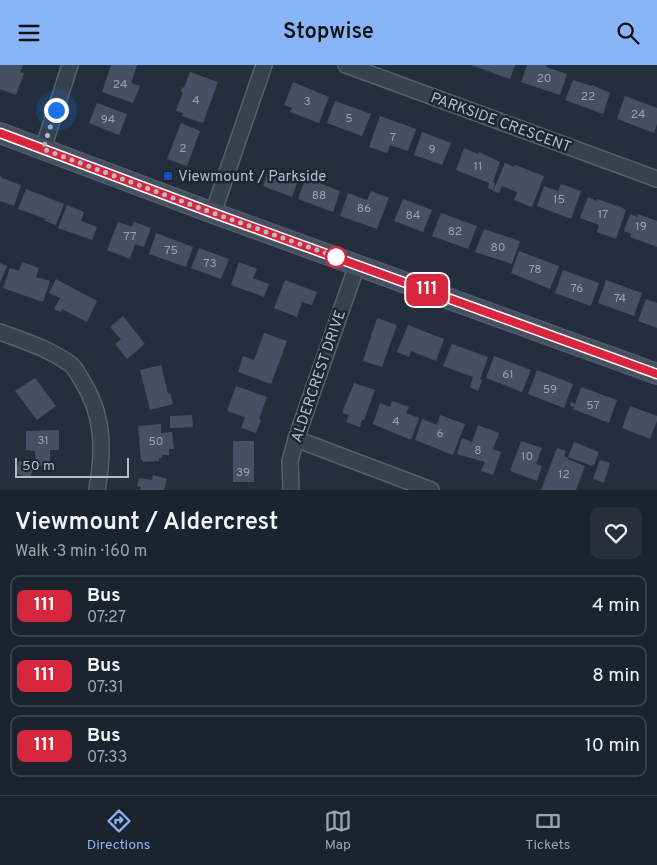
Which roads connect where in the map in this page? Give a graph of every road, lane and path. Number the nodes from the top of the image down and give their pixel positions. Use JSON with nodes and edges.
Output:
{"nodes":[{"id":1,"x":70,"y":65,"type":"edge"},
{"id":2,"x":264,"y":65,"type":"edge"},
{"id":3,"x":346,"y":65,"type":"edge"},
{"id":4,"x":0,"y":133,"type":"edge"},
{"id":5,"x":43,"y":149,"type":"junction"},
{"id":6,"x":657,"y":179,"type":"edge"},
{"id":7,"x":213,"y":213,"type":"junction"},
{"id":8,"x":357,"y":265,"type":"junction"},
{"id":9,"x":0,"y":332,"type":"edge"},
{"id":10,"x":657,"y":374,"type":"edge"},
{"id":11,"x":296,"y":439,"type":"junction"},
{"id":12,"x":97,"y":490,"type":"edge"},
{"id":13,"x":291,"y":490,"type":"edge"},
{"id":14,"x":431,"y":490,"type":"edge"}],
"edges":[{"from":1,"to":5,"type":"street"},
{"from":2,"to":7,"type":"street"},
{"from":3,"to":6,"type":"street","name":"PARKSIDE CRESCENT"},
{"from":4,"to":5,"type":"street"},
{"from":5,"to":7,"type":"street"},
{"from":7,"to":8,"type":"street"},
{"from":8,"to":10,"type":"street"},
{"from":8,"to":11,"type":"street","name":"ALDERCREST DRIVE"},
{"from":9,"to":12,"type":"street"},
{"from":11,"to":13,"type":"street","name":"ALDERCREST DRIVE"},
{"from":11,"to":14,"type":"street"}]}
